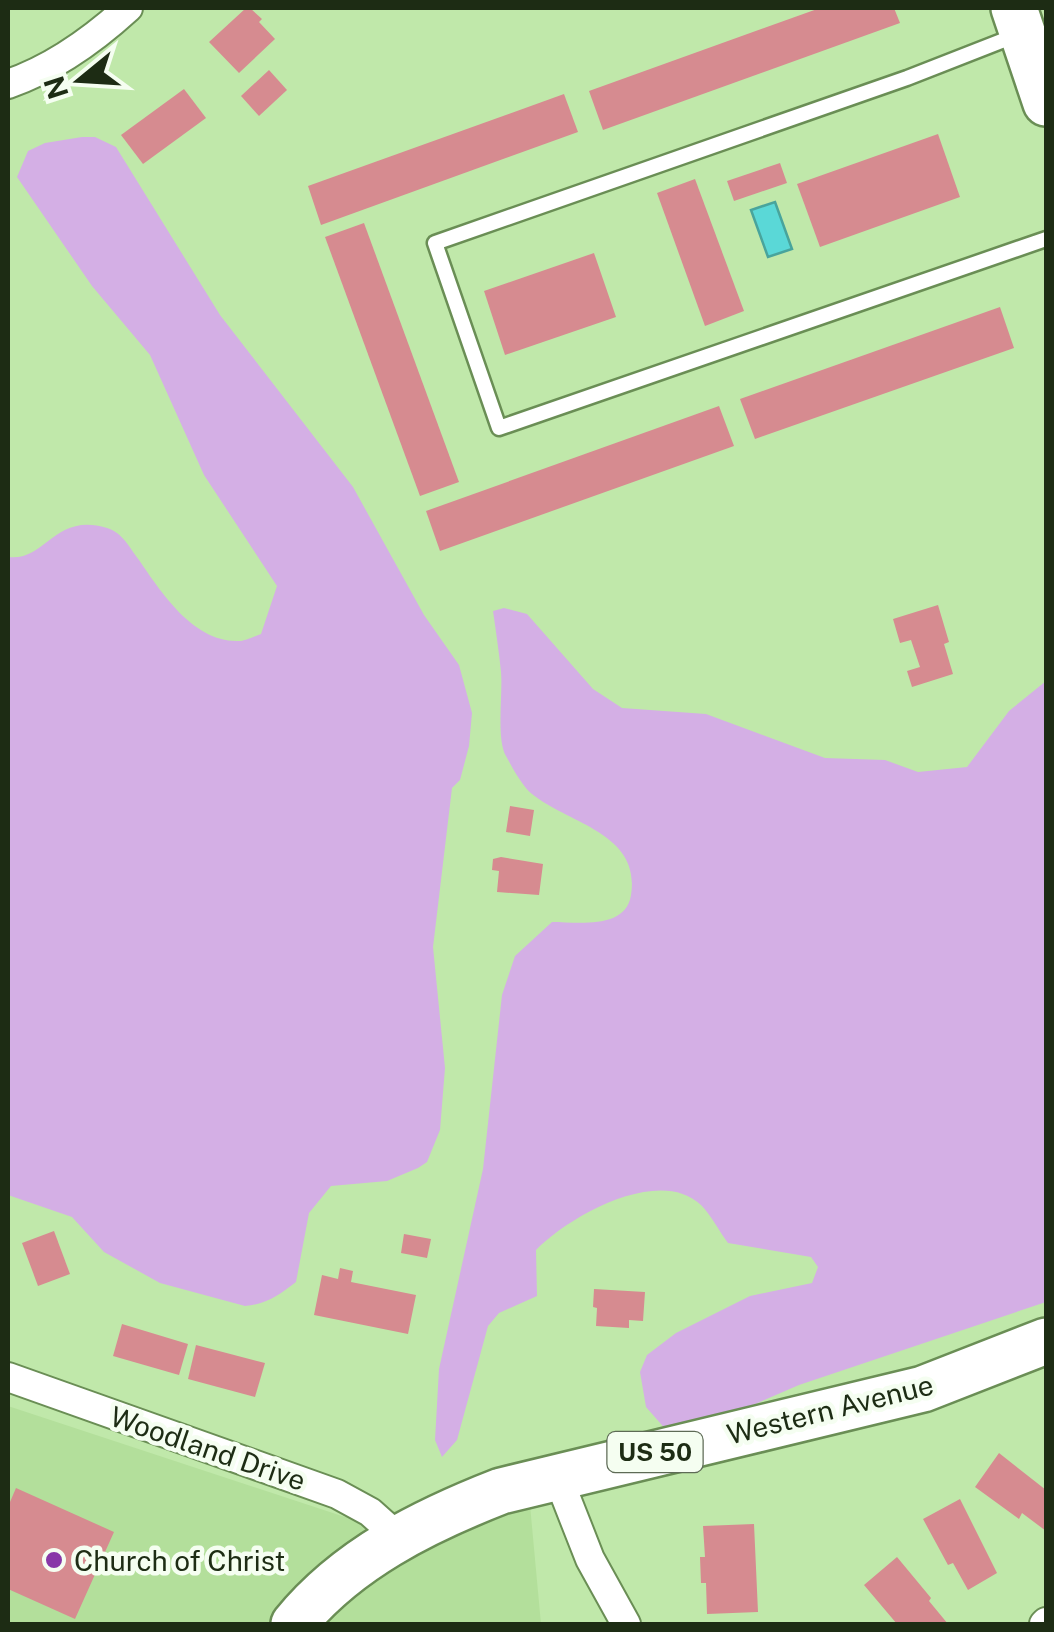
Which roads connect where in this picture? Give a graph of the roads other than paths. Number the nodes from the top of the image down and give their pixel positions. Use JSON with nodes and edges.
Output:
{"nodes":[{"id":1,"x":128,"y":8,"type":"edge"},
{"id":2,"x":1018,"y":20,"type":"edge"},
{"id":3,"x":8,"y":84,"type":"edge"},
{"id":4,"x":1046,"y":103,"type":"edge"},
{"id":5,"x":1046,"y":239,"type":"edge"},
{"id":6,"x":1046,"y":1341,"type":"edge"},
{"id":7,"x":8,"y":1377,"type":"edge"},
{"id":8,"x":557,"y":1475,"type":"junction"},
{"id":9,"x":398,"y":1537,"type":"junction"},
{"id":10,"x":294,"y":1624,"type":"edge"},
{"id":11,"x":626,"y":1624,"type":"edge"}],
"edges":[{"from":1,"to":3,"type":"street"},
{"from":2,"to":4,"type":"main road"},
{"from":2,"to":5,"type":"lane"},
{"from":6,"to":8,"type":"main road","name":"Western Avenue","number":"US 50"},
{"from":7,"to":9,"type":"street","name":"Woodland Drive"},
{"from":8,"to":9,"type":"main road","name":"Western Avenue","number":"US 50"},
{"from":8,"to":11,"type":"street"},
{"from":9,"to":10,"type":"main road","name":"Western Avenue","number":"US 50"}]}
